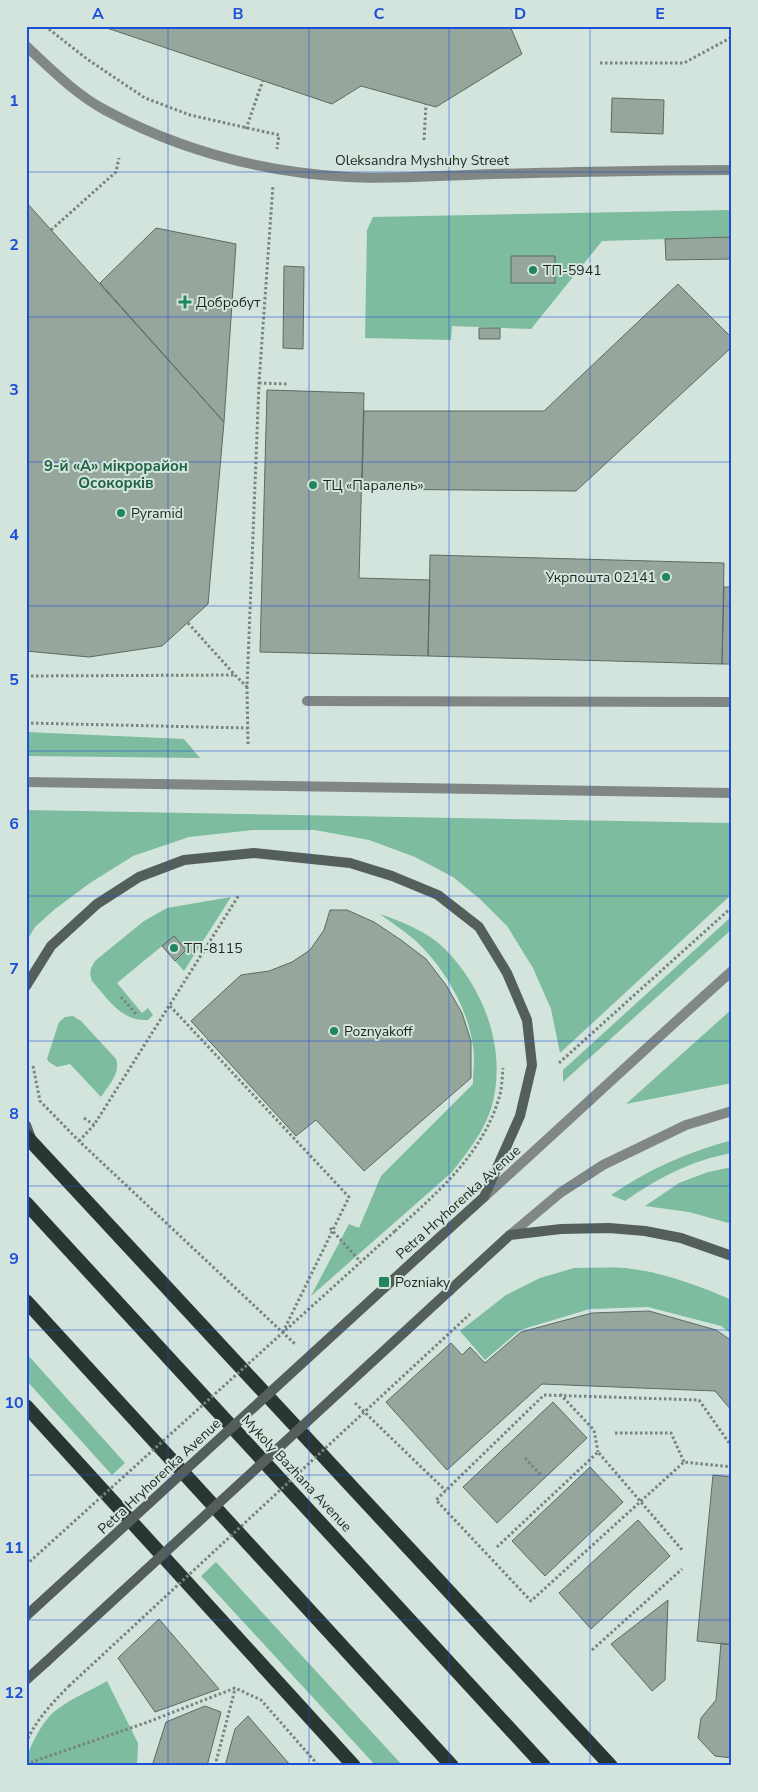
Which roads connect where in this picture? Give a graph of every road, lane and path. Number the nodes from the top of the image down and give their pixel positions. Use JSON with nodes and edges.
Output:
{"nodes":[{"id":1,"x":45,"y":26,"type":"edge"},
{"id":2,"x":732,"y":37,"type":"edge"},
{"id":3,"x":26,"y":46,"type":"edge"},
{"id":4,"x":600,"y":63,"type":"dead end"},
{"id":5,"x":263,"y":80,"type":"dead end"},
{"id":6,"x":426,"y":104,"type":"dead end"},
{"id":7,"x":246,"y":129,"type":"junction"},
{"id":8,"x":424,"y":140,"type":"dead end"},
{"id":9,"x":119,"y":158,"type":"dead end"},
{"id":10,"x":275,"y":169,"type":"junction"},
{"id":11,"x":732,"y":170,"type":"edge"},
{"id":12,"x":51,"y":230,"type":"dead end"},
{"id":13,"x":259,"y":383,"type":"junction"},
{"id":14,"x":287,"y":384,"type":"dead end"},
{"id":15,"x":188,"y":623,"type":"dead end"},
{"id":16,"x":235,"y":675,"type":"junction"},
{"id":17,"x":26,"y":676,"type":"edge"},
{"id":18,"x":247,"y":687,"type":"junction"},
{"id":19,"x":307,"y":701,"type":"dead end"},
{"id":20,"x":732,"y":702,"type":"edge"},
{"id":21,"x":26,"y":723,"type":"edge"},
{"id":22,"x":248,"y":728,"type":"junction"},
{"id":23,"x":248,"y":744,"type":"dead end"},
{"id":24,"x":26,"y":782,"type":"edge"},
{"id":25,"x":732,"y":793,"type":"edge"},
{"id":26,"x":239,"y":895,"type":"dead end"},
{"id":27,"x":732,"y":907,"type":"edge"},
{"id":28,"x":732,"y":971,"type":"edge"},
{"id":29,"x":26,"y":986,"type":"edge"},
{"id":30,"x":121,"y":997,"type":"dead end"},
{"id":31,"x":170,"y":1006,"type":"junction"},
{"id":32,"x":137,"y":1015,"type":"dead end"},
{"id":33,"x":559,"y":1063,"type":"dead end"},
{"id":34,"x":33,"y":1066,"type":"dead end"},
{"id":35,"x":503,"y":1068,"type":"dead end"},
{"id":36,"x":732,"y":1112,"type":"edge"},
{"id":37,"x":84,"y":1118,"type":"dead end"},
{"id":38,"x":26,"y":1125,"type":"edge"},
{"id":39,"x":94,"y":1125,"type":"junction"},
{"id":40,"x":30,"y":1140,"type":"edge"},
{"id":41,"x":79,"y":1141,"type":"junction"},
{"id":42,"x":484,"y":1197,"type":"junction"},
{"id":43,"x":26,"y":1203,"type":"edge"},
{"id":44,"x":330,"y":1228,"type":"dead end"},
{"id":45,"x":510,"y":1235,"type":"junction"},
{"id":46,"x":732,"y":1256,"type":"edge"},
{"id":47,"x":359,"y":1260,"type":"dead end"},
{"id":48,"x":26,"y":1301,"type":"edge"},
{"id":49,"x":470,"y":1314,"type":"dead end"},
{"id":50,"x":282,"y":1332,"type":"junction"},
{"id":51,"x":297,"y":1346,"type":"dead end"},
{"id":52,"x":560,"y":1394,"type":"junction"},
{"id":53,"x":353,"y":1401,"type":"dead end"},
{"id":54,"x":26,"y":1406,"type":"edge"},
{"id":55,"x":615,"y":1433,"type":"dead end"},
{"id":56,"x":732,"y":1447,"type":"edge"},
{"id":57,"x":598,"y":1452,"type":"junction"},
{"id":58,"x":525,"y":1458,"type":"dead end"},
{"id":59,"x":684,"y":1462,"type":"junction"},
{"id":60,"x":732,"y":1467,"type":"edge"},
{"id":61,"x":541,"y":1475,"type":"dead end"},
{"id":62,"x":446,"y":1491,"type":"junction"},
{"id":63,"x":641,"y":1502,"type":"junction"},
{"id":64,"x":497,"y":1547,"type":"dead end"},
{"id":65,"x":683,"y":1551,"type":"dead end"},
{"id":66,"x":26,"y":1565,"type":"edge"},
{"id":67,"x":682,"y":1569,"type":"dead end"},
{"id":68,"x":26,"y":1616,"type":"edge"},
{"id":69,"x":592,"y":1650,"type":"dead end"},
{"id":70,"x":26,"y":1680,"type":"edge"},
{"id":71,"x":235,"y":1688,"type":"junction"},
{"id":72,"x":26,"y":1743,"type":"edge"},
{"id":73,"x":26,"y":1764,"type":"edge"},
{"id":74,"x":215,"y":1766,"type":"edge"},
{"id":75,"x":319,"y":1766,"type":"edge"},
{"id":76,"x":354,"y":1766,"type":"edge"},
{"id":77,"x":452,"y":1766,"type":"edge"},
{"id":78,"x":544,"y":1766,"type":"edge"},
{"id":79,"x":611,"y":1766,"type":"edge"}],
"edges":[{"from":1,"to":7,"type":"path"},
{"from":2,"to":4,"type":"path"},
{"from":3,"to":10,"type":"street","name":"Oleksandra Myshuhy Street"},
{"from":5,"to":7,"type":"path"},
{"from":6,"to":8,"type":"path"},
{"from":7,"to":10,"type":"path"},
{"from":9,"to":12,"type":"path"},
{"from":10,"to":11,"type":"street","name":"Oleksandra Myshuhy Street"},
{"from":10,"to":13,"type":"path"},
{"from":13,"to":14,"type":"path"},
{"from":13,"to":18,"type":"path"},
{"from":15,"to":16,"type":"path"},
{"from":16,"to":17,"type":"path"},
{"from":16,"to":18,"type":"path"},
{"from":18,"to":22,"type":"path"},
{"from":19,"to":20,"type":"street"},
{"from":21,"to":22,"type":"path"},
{"from":22,"to":23,"type":"path"},
{"from":24,"to":25,"type":"street"},
{"from":26,"to":31,"type":"path"},
{"from":27,"to":33,"type":"path"},
{"from":28,"to":42,"type":"street","name":"Petra Hryhorenka Avenue"},
{"from":29,"to":42,"type":"main road"},
{"from":30,"to":32,"type":"path"},
{"from":31,"to":39,"type":"path"},
{"from":31,"to":50,"type":"path"},
{"from":34,"to":41,"type":"path"},
{"from":35,"to":66,"type":"path","bridge":true},
{"from":36,"to":45,"type":"street"},
{"from":37,"to":39,"type":"path"},
{"from":38,"to":40,"type":"main road"},
{"from":39,"to":41,"type":"path"},
{"from":40,"to":79,"type":"highway"},
{"from":41,"to":50,"type":"path"},
{"from":42,"to":68,"type":"main road","name":"Petra Hryhorenka Avenue","bridge":true},
{"from":43,"to":78,"type":"highway","name":"Mykoly Bazhana Avenue"},
{"from":44,"to":47,"type":"path"},
{"from":45,"to":46,"type":"main road"},
{"from":45,"to":70,"type":"main road","bridge":true},
{"from":48,"to":77,"type":"highway"},
{"from":49,"to":72,"type":"path","bridge":true},
{"from":50,"to":51,"type":"path"},
{"from":52,"to":56,"type":"path"},
{"from":52,"to":57,"type":"path"},
{"from":52,"to":62,"type":"path"},
{"from":53,"to":62,"type":"path"},
{"from":54,"to":76,"type":"highway"},
{"from":55,"to":59,"type":"path"},
{"from":57,"to":63,"type":"path"},
{"from":57,"to":64,"type":"path"},
{"from":58,"to":61,"type":"path"},
{"from":59,"to":60,"type":"path"},
{"from":59,"to":63,"type":"path"},
{"from":62,"to":63,"type":"path"},
{"from":63,"to":65,"type":"path"},
{"from":67,"to":69,"type":"path"},
{"from":71,"to":73,"type":"path"},
{"from":71,"to":74,"type":"path"},
{"from":71,"to":75,"type":"path"}]}
